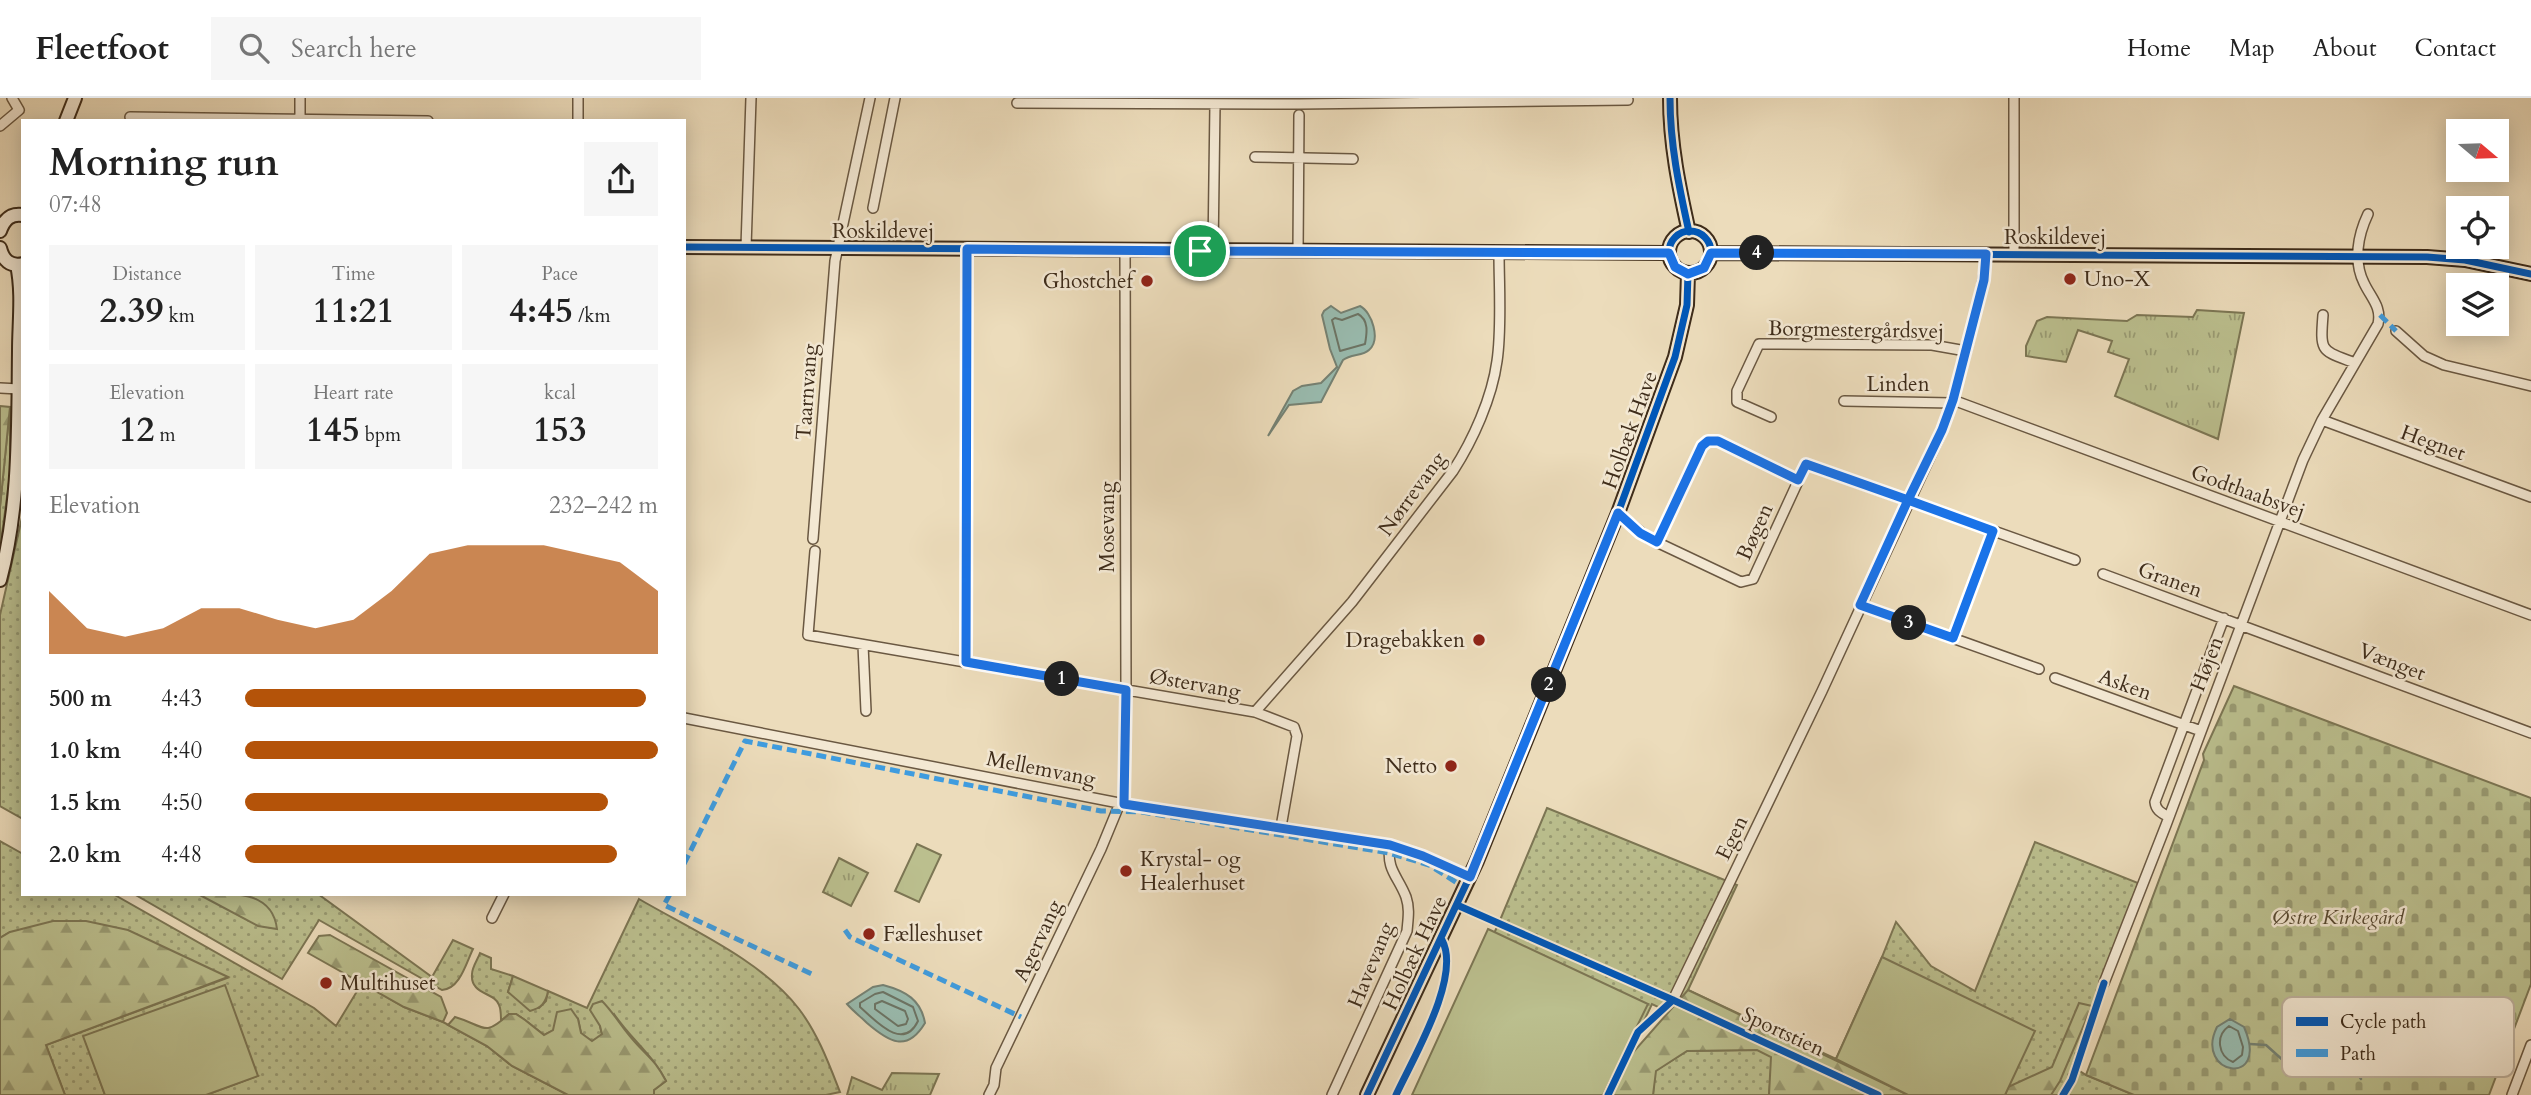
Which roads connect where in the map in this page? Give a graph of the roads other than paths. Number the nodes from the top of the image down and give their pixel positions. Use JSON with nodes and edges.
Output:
{"nodes":[{"id":1,"x":12,"y":98,"type":"edge"},
{"id":2,"x":75,"y":98,"type":"edge"},
{"id":3,"x":300,"y":98,"type":"edge"},
{"id":4,"x":578,"y":98,"type":"edge"},
{"id":5,"x":751,"y":98,"type":"edge"},
{"id":6,"x":870,"y":98,"type":"edge"},
{"id":7,"x":895,"y":98,"type":"edge"},
{"id":8,"x":1670,"y":98,"type":"edge"},
{"id":9,"x":2014,"y":98,"type":"edge"},
{"id":10,"x":1204,"y":100,"type":"edge"},
{"id":11,"x":1411,"y":100,"type":"edge"},
{"id":12,"x":1628,"y":100,"type":"edge"},
{"id":13,"x":1086,"y":101,"type":"edge"},
{"id":14,"x":1017,"y":103,"type":"dead end"},
{"id":15,"x":1215,"y":103,"type":"junction"},
{"id":16,"x":1299,"y":109,"type":"junction"},
{"id":17,"x":130,"y":117,"type":"dead end"},
{"id":18,"x":67,"y":119,"type":"edge"},
{"id":19,"x":300,"y":119,"type":"edge"},
{"id":20,"x":578,"y":119,"type":"edge"},
{"id":21,"x":0,"y":126,"type":"edge"},
{"id":22,"x":1255,"y":157,"type":"dead end"},
{"id":23,"x":1299,"y":159,"type":"junction"},
{"id":24,"x":1353,"y":159,"type":"dead end"},
{"id":25,"x":873,"y":208,"type":"dead end"},
{"id":26,"x":2368,"y":214,"type":"dead end"},
{"id":27,"x":21,"y":215,"type":"edge"},
{"id":28,"x":0,"y":231,"type":"edge"},
{"id":29,"x":1689,"y":232,"type":"junction"},
{"id":30,"x":686,"y":247,"type":"edge"},
{"id":31,"x":746,"y":247,"type":"junction"},
{"id":32,"x":0,"y":248,"type":"edge"},
{"id":33,"x":838,"y":249,"type":"junction"},
{"id":34,"x":967,"y":249,"type":"junction"},
{"id":35,"x":1125,"y":250,"type":"junction"},
{"id":36,"x":1213,"y":251,"type":"junction"},
{"id":37,"x":1298,"y":251,"type":"junction"},
{"id":38,"x":1499,"y":253,"type":"junction"},
{"id":39,"x":1669,"y":253,"type":"junction"},
{"id":40,"x":1711,"y":253,"type":"junction"},
{"id":41,"x":1986,"y":254,"type":"junction"},
{"id":42,"x":2014,"y":254,"type":"junction"},
{"id":43,"x":2357,"y":255,"type":"junction"},
{"id":44,"x":20,"y":264,"type":"edge"},
{"id":45,"x":1688,"y":274,"type":"junction"},
{"id":46,"x":2531,"y":274,"type":"edge"},
{"id":47,"x":2323,"y":315,"type":"dead end"},
{"id":48,"x":2396,"y":331,"type":"dead end"},
{"id":49,"x":1966,"y":351,"type":"junction"},
{"id":50,"x":2355,"y":363,"type":"junction"},
{"id":51,"x":2531,"y":386,"type":"edge"},
{"id":52,"x":0,"y":388,"type":"edge"},
{"id":53,"x":19,"y":389,"type":"junction"},
{"id":54,"x":1844,"y":401,"type":"dead end"},
{"id":55,"x":1953,"y":401,"type":"junction"},
{"id":56,"x":1771,"y":417,"type":"dead end"},
{"id":57,"x":2322,"y":420,"type":"junction"},
{"id":58,"x":1798,"y":480,"type":"junction"},
{"id":59,"x":19,"y":493,"type":"edge"},
{"id":60,"x":2531,"y":497,"type":"edge"},
{"id":61,"x":1908,"y":500,"type":"junction"},
{"id":62,"x":1618,"y":513,"type":"junction"},
{"id":63,"x":2280,"y":522,"type":"junction"},
{"id":64,"x":1993,"y":531,"type":"junction"},
{"id":65,"x":813,"y":539,"type":"dead end"},
{"id":66,"x":1657,"y":542,"type":"junction"},
{"id":67,"x":815,"y":551,"type":"dead end"},
{"id":68,"x":2075,"y":560,"type":"dead end"},
{"id":69,"x":2103,"y":574,"type":"dead end"},
{"id":70,"x":0,"y":580,"type":"edge"},
{"id":71,"x":1860,"y":605,"type":"junction"},
{"id":72,"x":2531,"y":615,"type":"edge"},
{"id":73,"x":2224,"y":618,"type":"junction"},
{"id":74,"x":2241,"y":625,"type":"junction"},
{"id":75,"x":1953,"y":638,"type":"junction"},
{"id":76,"x":863,"y":645,"type":"junction"},
{"id":77,"x":966,"y":662,"type":"junction"},
{"id":78,"x":2039,"y":669,"type":"dead end"},
{"id":79,"x":2055,"y":678,"type":"dead end"},
{"id":80,"x":1126,"y":690,"type":"junction"},
{"id":81,"x":1822,"y":691,"type":"joint"},
{"id":82,"x":866,"y":711,"type":"dead end"},
{"id":83,"x":1255,"y":712,"type":"junction"},
{"id":84,"x":686,"y":718,"type":"edge"},
{"id":85,"x":2184,"y":725,"type":"junction"},
{"id":86,"x":2201,"y":731,"type":"junction"},
{"id":87,"x":2531,"y":733,"type":"edge"},
{"id":88,"x":1122,"y":804,"type":"junction"},
{"id":89,"x":2169,"y":817,"type":"junction"},
{"id":90,"x":1281,"y":827,"type":"junction"},
{"id":91,"x":1390,"y":845,"type":"junction"},
{"id":92,"x":1470,"y":877,"type":"junction"},
{"id":93,"x":503,"y":896,"type":"edge"},
{"id":94,"x":492,"y":918,"type":"dead end"},
{"id":95,"x":2104,"y":983,"type":"dead end"},
{"id":96,"x":1673,"y":1000,"type":"dead end"},
{"id":97,"x":2531,"y":1045,"type":"edge"},
{"id":98,"x":989,"y":1095,"type":"edge"},
{"id":99,"x":1332,"y":1095,"type":"edge"},
{"id":100,"x":1367,"y":1095,"type":"edge"},
{"id":101,"x":2512,"y":1095,"type":"edge"}],
"edges":[{"from":1,"to":21,"type":"street"},
{"from":2,"to":18,"type":"street"},
{"from":3,"to":19,"type":"street"},
{"from":4,"to":20,"type":"street"},
{"from":5,"to":31,"type":"street"},
{"from":6,"to":33,"type":"street","name":"Taarnvang"},
{"from":7,"to":25,"type":"street"},
{"from":8,"to":29,"type":"street"},
{"from":9,"to":42,"type":"street"},
{"from":10,"to":13,"type":"street"},
{"from":10,"to":15,"type":"street"},
{"from":11,"to":12,"type":"street"},
{"from":11,"to":16,"type":"street"},
{"from":13,"to":14,"type":"street"},
{"from":15,"to":16,"type":"street"},
{"from":15,"to":36,"type":"street"},
{"from":16,"to":23,"type":"street"},
{"from":17,"to":19,"type":"street"},
{"from":22,"to":23,"type":"street"},
{"from":23,"to":24,"type":"street"},
{"from":23,"to":37,"type":"street"},
{"from":26,"to":43,"type":"street"},
{"from":27,"to":28,"type":"street"},
{"from":29,"to":39,"type":"street"},
{"from":29,"to":40,"type":"street"},
{"from":30,"to":31,"type":"street","name":"Roskildevej"},
{"from":31,"to":33,"type":"street","name":"Roskildevej"},
{"from":32,"to":44,"type":"street"},
{"from":33,"to":34,"type":"street","name":"Roskildevej"},
{"from":33,"to":65,"type":"street","name":"Taarnvang"},
{"from":34,"to":35,"type":"street","name":"Roskildevej"},
{"from":34,"to":77,"type":"street"},
{"from":35,"to":36,"type":"street","name":"Roskildevej"},
{"from":35,"to":80,"type":"street","name":"Mosevang"},
{"from":36,"to":37,"type":"street","name":"Roskildevej"},
{"from":37,"to":38,"type":"street","name":"Roskildevej"},
{"from":38,"to":39,"type":"street","name":"Roskildevej"},
{"from":38,"to":83,"type":"street","name":"Nørrevang"},
{"from":39,"to":45,"type":"street"},
{"from":40,"to":41,"type":"street","name":"Roskildevej"},
{"from":40,"to":45,"type":"street"},
{"from":41,"to":42,"type":"street","name":"Roskildevej"},
{"from":41,"to":49,"type":"street","name":"Borgmestergårdsvej"},
{"from":42,"to":43,"type":"street","name":"Roskildevej"},
{"from":43,"to":46,"type":"street","name":"Roskildevej"},
{"from":43,"to":50,"type":"street","name":"Højen"},
{"from":44,"to":53,"type":"street"},
{"from":45,"to":62,"type":"street","name":"Holbæk Have"},
{"from":47,"to":50,"type":"street"},
{"from":48,"to":51,"type":"street"},
{"from":49,"to":55,"type":"street","name":"Borgmestergårdsvej"},
{"from":49,"to":56,"type":"street","name":"Borgmestergårdsvej"},
{"from":50,"to":57,"type":"street","name":"Højen"},
{"from":52,"to":53,"type":"street"},
{"from":53,"to":59,"type":"street"},
{"from":54,"to":55,"type":"street","name":"Linden"},
{"from":55,"to":61,"type":"street","name":"Borgmestergårdsvej"},
{"from":55,"to":63,"type":"street","name":"Godthaabsvej"},
{"from":57,"to":60,"type":"street","name":"Hegnet"},
{"from":57,"to":63,"type":"street","name":"Højen"},
{"from":58,"to":61,"type":"street"},
{"from":58,"to":66,"type":"street"},
{"from":58,"to":66,"type":"street","name":"Bøgen"},
{"from":59,"to":70,"type":"street"},
{"from":61,"to":64,"type":"street"},
{"from":61,"to":71,"type":"street","name":"Borgmestergårdsvej"},
{"from":62,"to":66,"type":"street","name":"Bøgen"},
{"from":62,"to":92,"type":"street","name":"Holbæk Have"},
{"from":63,"to":72,"type":"street","name":"Godthaabsvej"},
{"from":63,"to":74,"type":"street","name":"Højen"},
{"from":64,"to":68,"type":"street"},
{"from":64,"to":75,"type":"street"},
{"from":67,"to":76,"type":"street","name":"Østervang"},
{"from":69,"to":73,"type":"street","name":"Granen"},
{"from":71,"to":75,"type":"street"},
{"from":71,"to":81,"type":"street","name":"Borgmestergårdsvej"},
{"from":73,"to":74,"type":"street","name":"Granen"},
{"from":73,"to":85,"type":"street","name":"Granen"},
{"from":74,"to":86,"type":"street","name":"Højen"},
{"from":74,"to":87,"type":"street","name":"Vænget"},
{"from":75,"to":78,"type":"street"},
{"from":76,"to":77,"type":"street","name":"Østervang"},
{"from":76,"to":82,"type":"street"},
{"from":77,"to":80,"type":"street","name":"Østervang"},
{"from":79,"to":85,"type":"street","name":"Asken"},
{"from":80,"to":83,"type":"street","name":"Østervang"},
{"from":80,"to":88,"type":"street","name":"Mosevang"},
{"from":81,"to":96,"type":"street","name":"Egen"},
{"from":83,"to":90,"type":"street","name":"Østervang"},
{"from":84,"to":88,"type":"street","name":"Mellemvang"},
{"from":85,"to":86,"type":"street","name":"Asken"},
{"from":85,"to":89,"type":"street"},
{"from":86,"to":89,"type":"street","name":"Højen"},
{"from":88,"to":90,"type":"street","name":"Mellemvang"},
{"from":88,"to":98,"type":"street","name":"Agervang"},
{"from":89,"to":95,"type":"street","name":"Højen"},
{"from":90,"to":91,"type":"street","name":"Mellemvang"},
{"from":91,"to":92,"type":"street","name":"Mellemvang"},
{"from":91,"to":99,"type":"street","name":"Havevang"},
{"from":92,"to":100,"type":"street","name":"Holbæk Have"},
{"from":93,"to":94,"type":"street"},
{"from":97,"to":101,"type":"street"}]}
